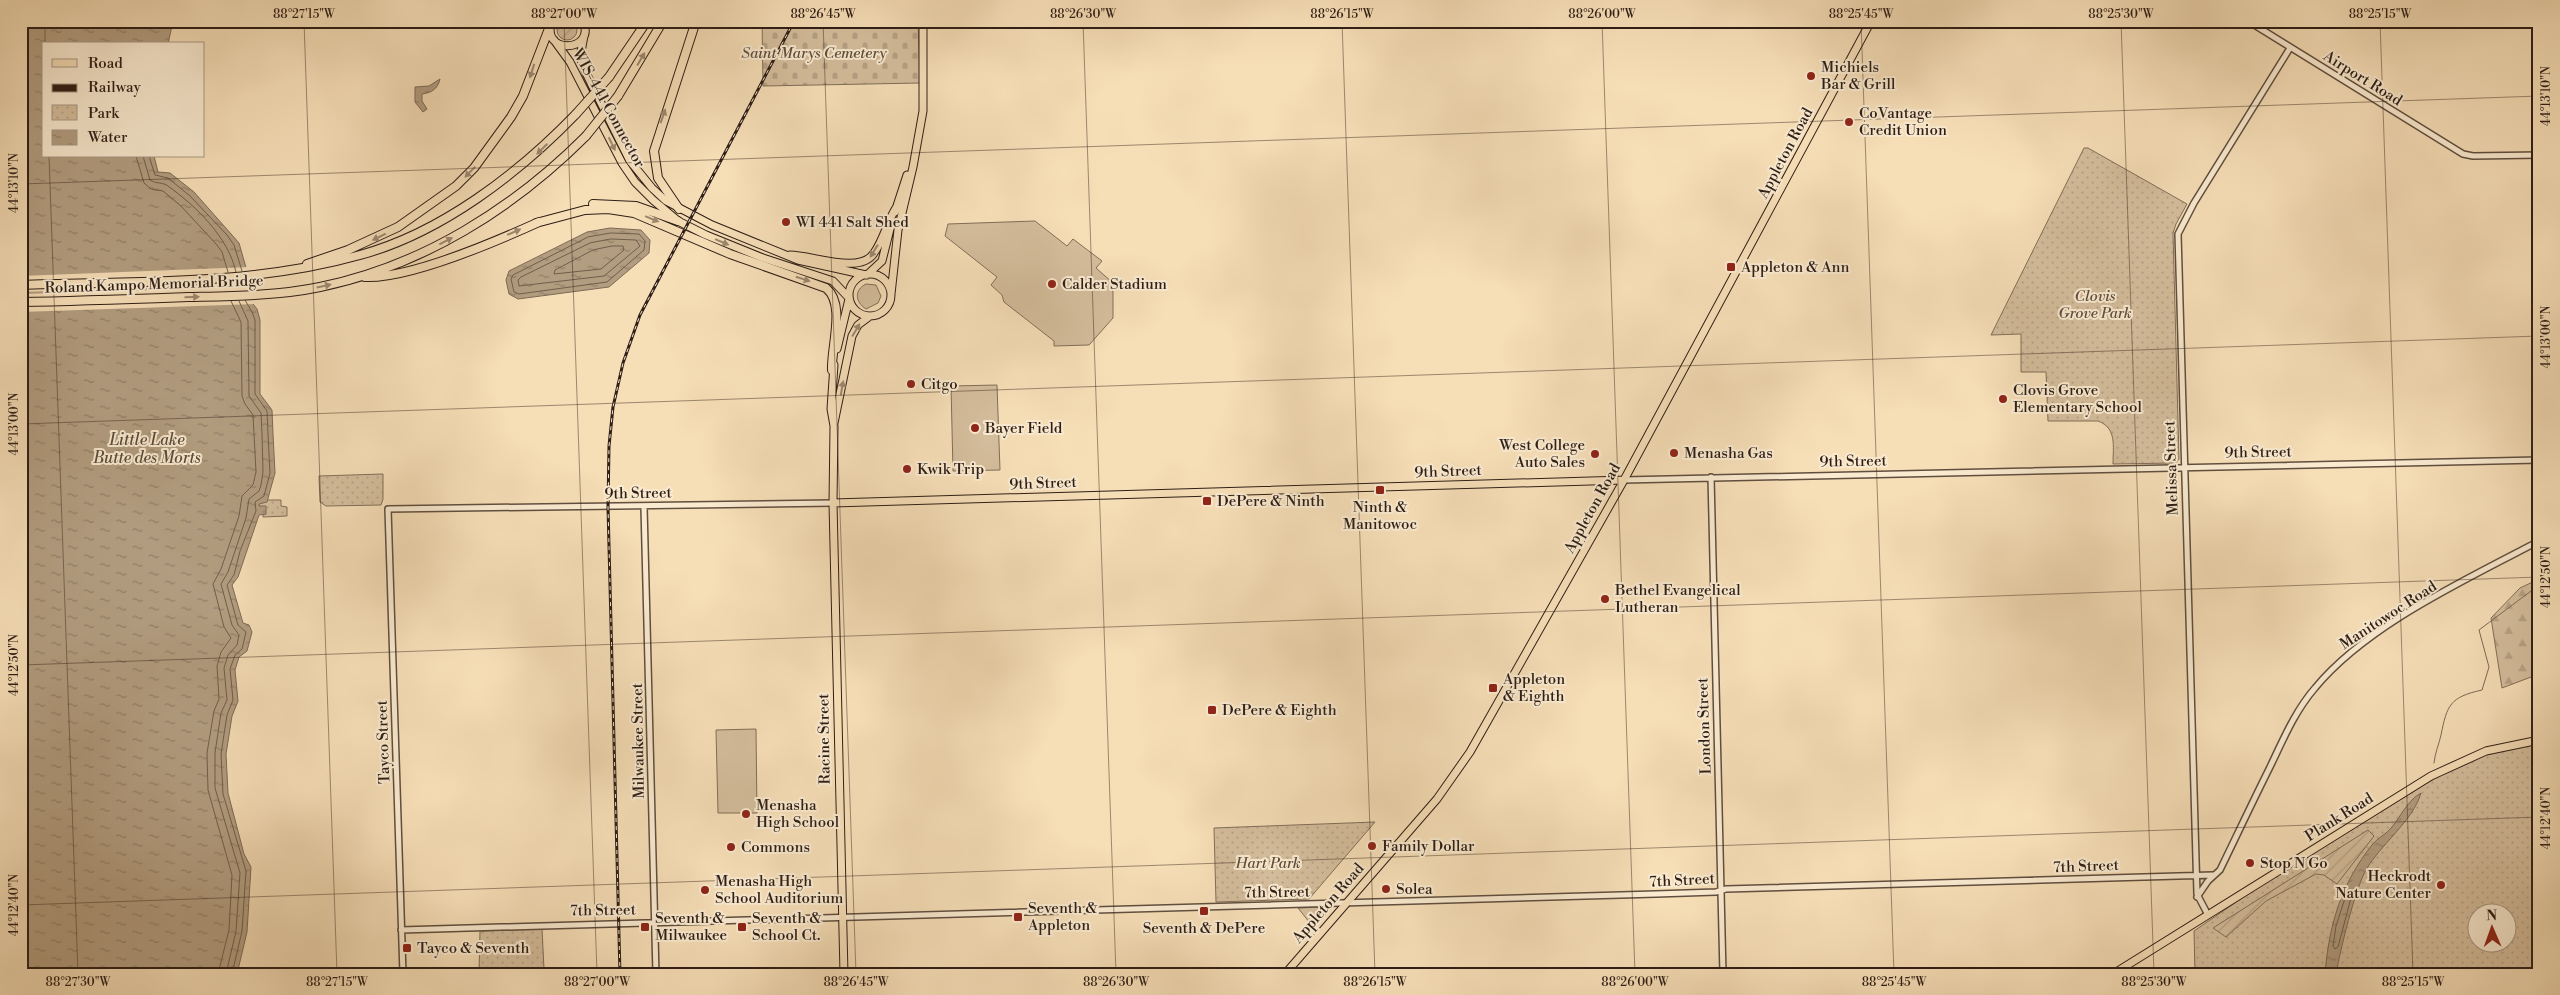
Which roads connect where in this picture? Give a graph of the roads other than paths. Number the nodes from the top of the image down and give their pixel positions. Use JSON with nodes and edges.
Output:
{"nodes":[{"id":1,"x":583,"y":21,"type":"edge"},
{"id":2,"x":647,"y":21,"type":"edge"},
{"id":3,"x":663,"y":21,"type":"edge"},
{"id":4,"x":696,"y":21,"type":"edge"},
{"id":5,"x":923,"y":21,"type":"edge"},
{"id":6,"x":1871,"y":21,"type":"edge"},
{"id":7,"x":2248,"y":21,"type":"edge"},
{"id":8,"x":551,"y":23,"type":"edge"},
{"id":9,"x":584,"y":36,"type":"junction"},
{"id":10,"x":554,"y":40,"type":"junction"},
{"id":11,"x":2290,"y":48,"type":"junction"},
{"id":12,"x":2539,"y":155,"type":"edge"},
{"id":13,"x":905,"y":186,"type":"junction"},
{"id":14,"x":896,"y":208,"type":"junction"},
{"id":15,"x":679,"y":209,"type":"junction"},
{"id":16,"x":678,"y":221,"type":"junction"},
{"id":17,"x":536,"y":223,"type":"junction"},
{"id":18,"x":787,"y":255,"type":"junction"},
{"id":19,"x":299,"y":270,"type":"junction"},
{"id":20,"x":867,"y":275,"type":"junction"},
{"id":21,"x":361,"y":277,"type":"junction"},
{"id":22,"x":21,"y":285,"type":"edge"},
{"id":23,"x":891,"y":294,"type":"junction"},
{"id":24,"x":849,"y":298,"type":"junction"},
{"id":25,"x":21,"y":302,"type":"edge"},
{"id":26,"x":870,"y":316,"type":"junction"},
{"id":27,"x":832,"y":370,"type":"junction"},
{"id":28,"x":834,"y":426,"type":"junction"},
{"id":29,"x":2539,"y":460,"type":"edge"},
{"id":30,"x":2183,"y":468,"type":"junction"},
{"id":31,"x":1711,"y":477,"type":"junction"},
{"id":32,"x":1624,"y":480,"type":"junction"},
{"id":33,"x":833,"y":503,"type":"junction"},
{"id":34,"x":644,"y":507,"type":"junction"},
{"id":35,"x":388,"y":509,"type":"joint"},
{"id":36,"x":2539,"y":541,"type":"edge"},
{"id":37,"x":2539,"y":740,"type":"edge"},
{"id":38,"x":2213,"y":875,"type":"junction"},
{"id":39,"x":2196,"y":876,"type":"junction"},
{"id":40,"x":1721,"y":890,"type":"junction"},
{"id":41,"x":2197,"y":897,"type":"junction"},
{"id":42,"x":1347,"y":902,"type":"junction"},
{"id":43,"x":2208,"y":915,"type":"junction"},
{"id":44,"x":843,"y":917,"type":"junction"},
{"id":45,"x":655,"y":922,"type":"junction"},
{"id":46,"x":402,"y":930,"type":"junction"},
{"id":47,"x":403,"y":974,"type":"edge"},
{"id":48,"x":656,"y":974,"type":"edge"},
{"id":49,"x":844,"y":974,"type":"edge"},
{"id":50,"x":1285,"y":974,"type":"edge"},
{"id":51,"x":1723,"y":974,"type":"edge"},
{"id":52,"x":2113,"y":974,"type":"edge"}],
"edges":[{"from":1,"to":9,"type":"main road","name":"WIS-441 Connector"},
{"from":2,"to":19,"type":"highway","one_way":true,"bridge":true},
{"from":21,"to":3,"type":"highway","one_way":true,"bridge":true},
{"from":15,"to":4,"type":"highway","one_way":true},
{"from":5,"to":13,"type":"main road"},
{"from":6,"to":32,"type":"main road","name":"Appleton Road"},
{"from":7,"to":11,"type":"street","name":"Airport Road"},
{"from":8,"to":10,"type":"main road"},
{"from":8,"to":19,"type":"highway","one_way":true},
{"from":9,"to":10,"type":"main road"},
{"from":9,"to":15,"type":"main road","name":"WIS-441 Connector"},
{"from":10,"to":16,"type":"main road","name":"WIS-441 Connector","one_way":true},
{"from":11,"to":12,"type":"street","name":"Airport Road"},
{"from":11,"to":30,"type":"street","name":"Melissa Street"},
{"from":13,"to":14,"type":"main road"},
{"from":13,"to":23,"type":"main road"},
{"from":14,"to":18,"type":"main road","one_way":true},
{"from":14,"to":20,"type":"main road"},
{"from":15,"to":18,"type":"main road","name":"WIS-441 Connector"},
{"from":16,"to":17,"type":"highway"},
{"from":16,"to":24,"type":"main road","name":"WIS-441 Connector","one_way":true},
{"from":21,"to":17,"type":"highway","one_way":true},
{"from":17,"to":27,"type":"highway","one_way":true},
{"from":18,"to":20,"type":"main road","name":"WIS-441 Connector"},
{"from":19,"to":22,"type":"highway","name":"Roland Kampo Memorial Bridge"},
{"from":20,"to":23,"type":"main road"},
{"from":20,"to":24,"type":"main road"},
{"from":25,"to":21,"type":"highway","name":"Roland Kampo Memorial Bridge","one_way":true},
{"from":23,"to":26,"type":"main road"},
{"from":24,"to":26,"type":"main road"},
{"from":24,"to":27,"type":"main road"},
{"from":28,"to":26,"type":"main road","one_way":true},
{"from":27,"to":28,"type":"main road"},
{"from":28,"to":33,"type":"main road","name":"Racine Street"},
{"from":29,"to":30,"type":"street","name":"9th Street"},
{"from":30,"to":31,"type":"street","name":"9th Street"},
{"from":30,"to":39,"type":"street","name":"Melissa Street"},
{"from":31,"to":32,"type":"street","name":"9th Street"},
{"from":31,"to":40,"type":"street","name":"London Street"},
{"from":32,"to":33,"type":"main road","name":"9th Street"},
{"from":32,"to":42,"type":"main road","name":"Appleton Road"},
{"from":33,"to":34,"type":"street","name":"9th Street"},
{"from":33,"to":44,"type":"main road","name":"Racine Street"},
{"from":34,"to":35,"type":"street","name":"9th Street"},
{"from":34,"to":45,"type":"street","name":"Milwaukee Street"},
{"from":35,"to":46,"type":"street","name":"Tayco Street"},
{"from":36,"to":38,"type":"street","name":"Manitowoc Road"},
{"from":37,"to":43,"type":"main road","name":"Plank Road"},
{"from":38,"to":39,"type":"street","name":"7th Street"},
{"from":38,"to":41,"type":"street","name":"Manitowoc Road"},
{"from":39,"to":40,"type":"street","name":"7th Street"},
{"from":39,"to":41,"type":"street","name":"Melissa Street"},
{"from":40,"to":42,"type":"street","name":"7th Street"},
{"from":40,"to":51,"type":"street","name":"London Street"},
{"from":41,"to":43,"type":"street","name":"Melissa Street"},
{"from":42,"to":44,"type":"street","name":"7th Street"},
{"from":42,"to":50,"type":"main road","name":"Appleton Road"},
{"from":43,"to":52,"type":"main road","name":"Plank Road"},
{"from":44,"to":45,"type":"street","name":"7th Street"},
{"from":44,"to":49,"type":"main road","name":"Racine Street"},
{"from":45,"to":46,"type":"street","name":"7th Street"},
{"from":45,"to":48,"type":"street","name":"Milwaukee Street"},
{"from":46,"to":47,"type":"street","name":"Tayco Street"}]}
